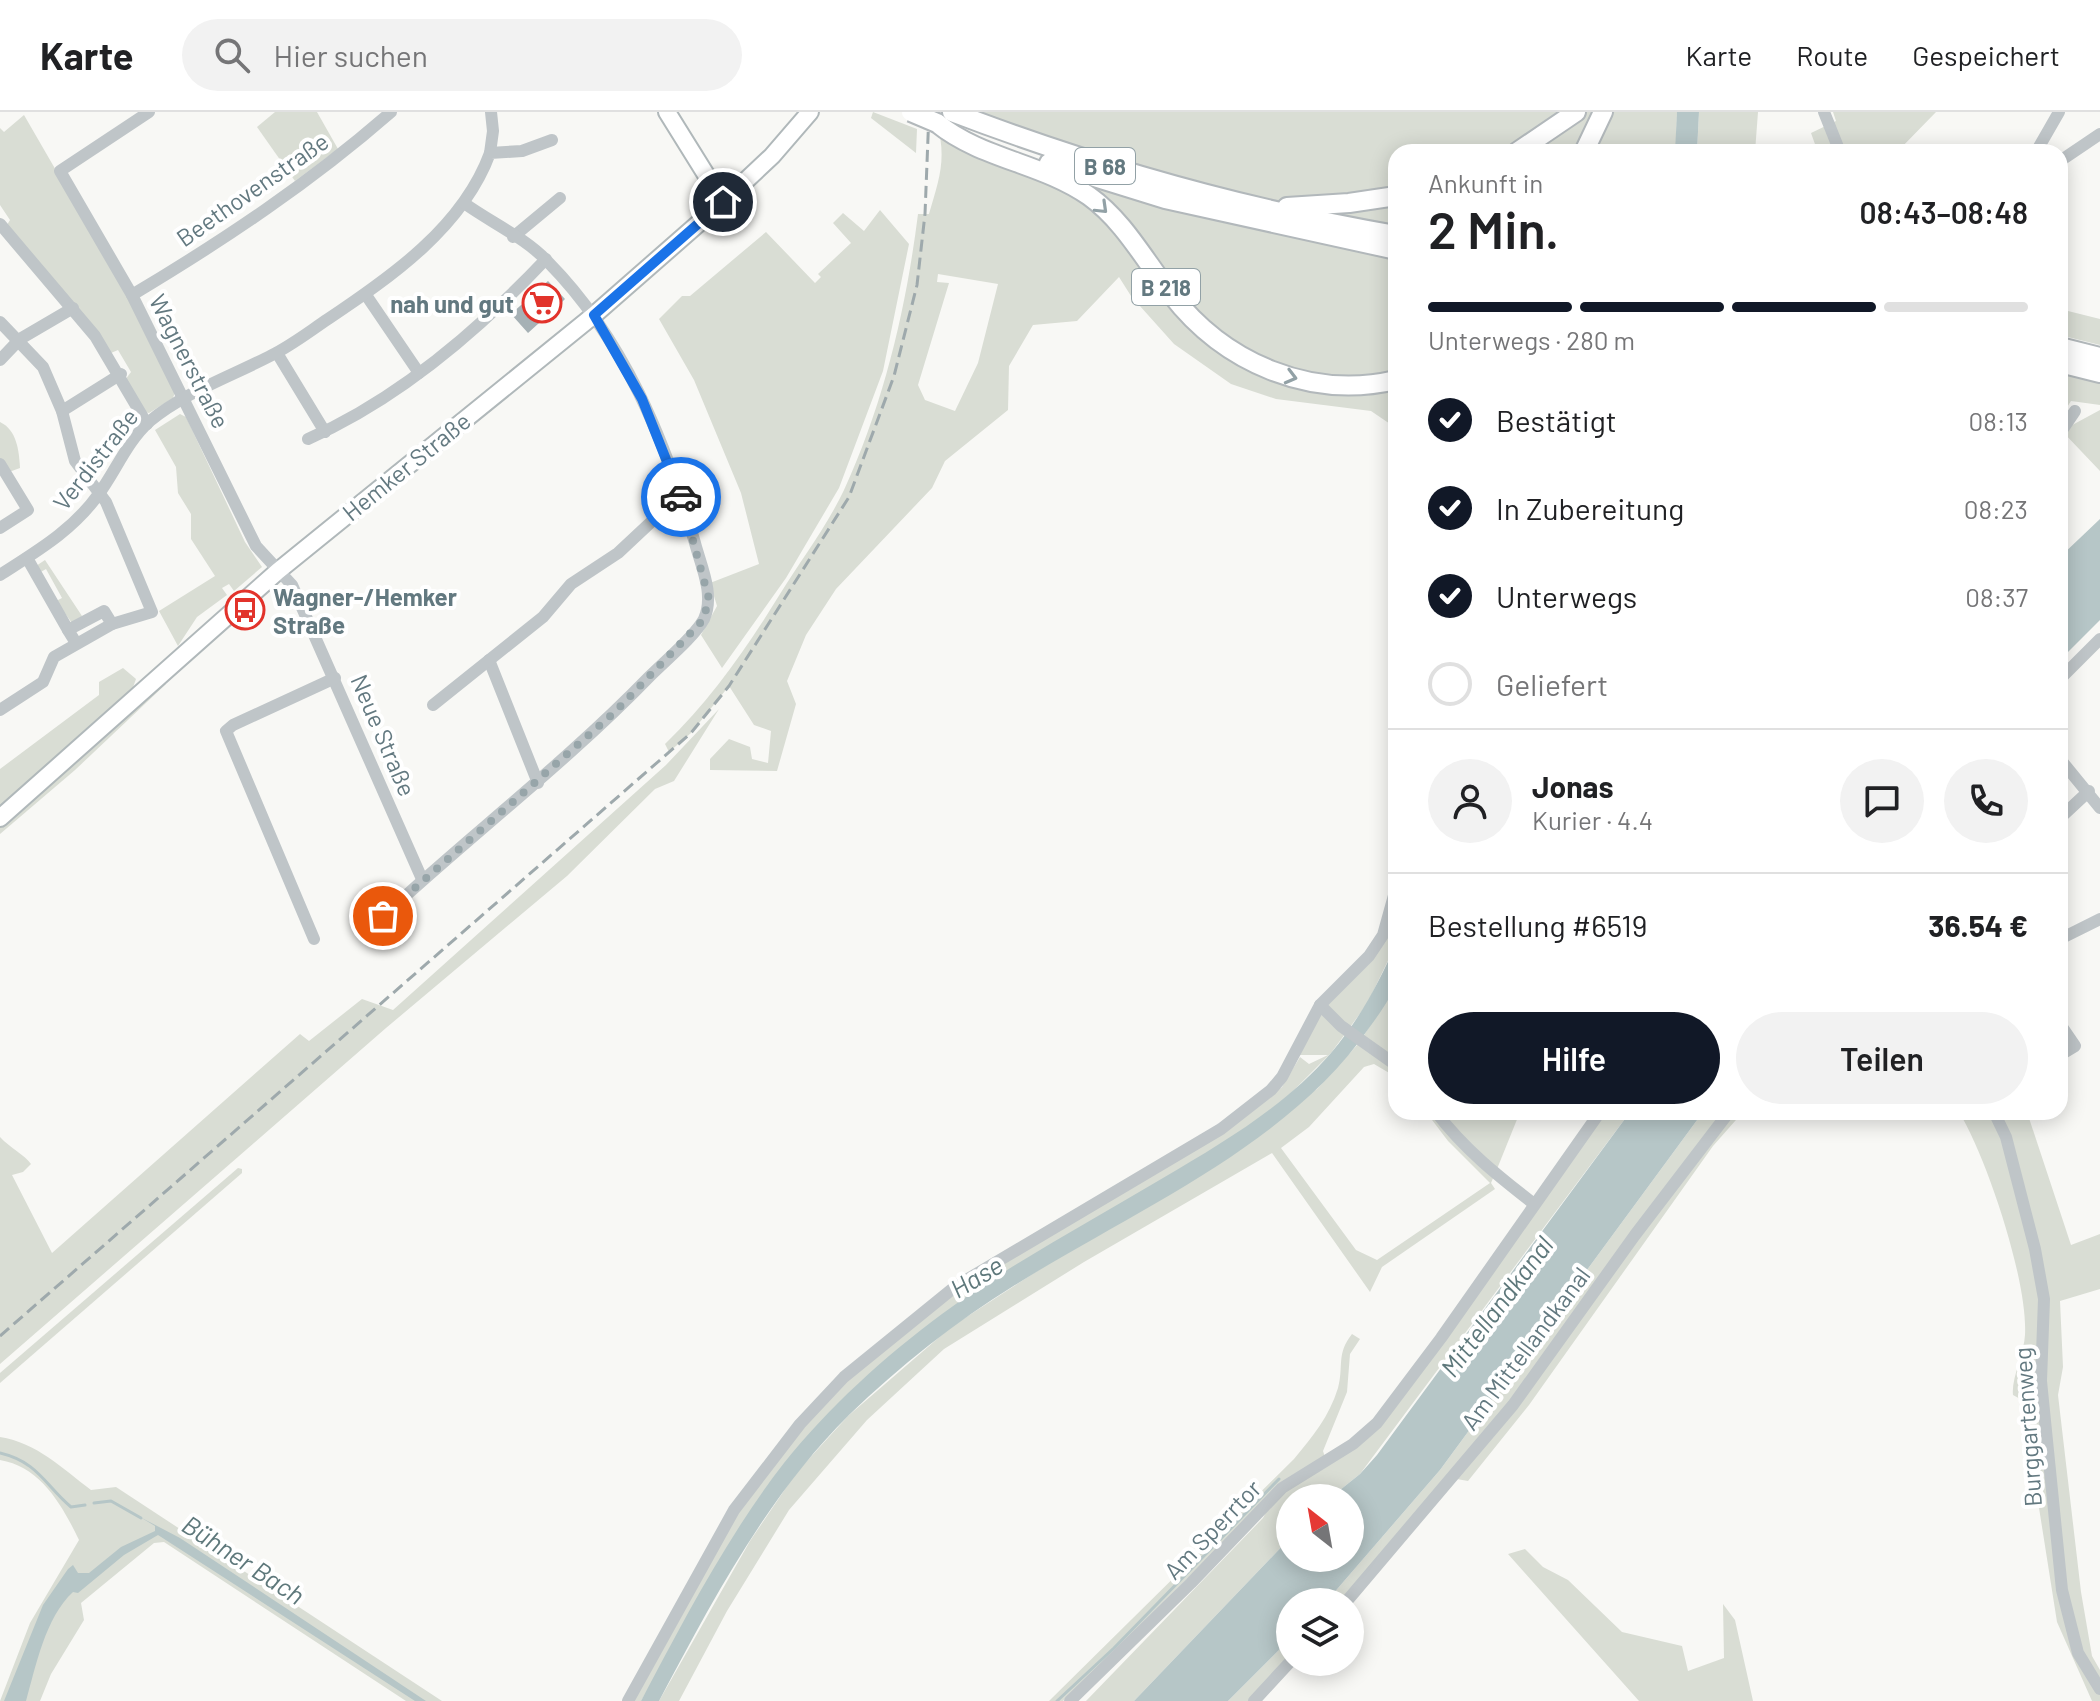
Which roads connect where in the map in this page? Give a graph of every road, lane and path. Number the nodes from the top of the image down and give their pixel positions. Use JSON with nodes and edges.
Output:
{"nodes":[{"id":1,"x":149,"y":112,"type":"edge"},
{"id":2,"x":391,"y":112,"type":"edge"},
{"id":3,"x":491,"y":112,"type":"edge"},
{"id":4,"x":667,"y":112,"type":"edge"},
{"id":5,"x":810,"y":112,"type":"edge"},
{"id":6,"x":911,"y":112,"type":"edge"},
{"id":7,"x":1576,"y":112,"type":"edge"},
{"id":8,"x":1603,"y":112,"type":"edge"},
{"id":9,"x":1824,"y":112,"type":"edge"},
{"id":10,"x":2059,"y":112,"type":"edge"},
{"id":11,"x":945,"y":117,"type":"edge"},
{"id":12,"x":2100,"y":134,"type":"edge"},
{"id":13,"x":958,"y":135,"type":"junction"},
{"id":14,"x":552,"y":140,"type":"dead end"},
{"id":15,"x":1529,"y":144,"type":"edge"},
{"id":16,"x":1588,"y":144,"type":"edge"},
{"id":17,"x":1837,"y":144,"type":"edge"},
{"id":18,"x":2041,"y":144,"type":"edge"},
{"id":19,"x":490,"y":153,"type":"junction"},
{"id":20,"x":2068,"y":156,"type":"edge"},
{"id":21,"x":1388,"y":197,"type":"edge"},
{"id":22,"x":560,"y":198,"type":"dead end"},
{"id":23,"x":723,"y":202,"type":"junction"},
{"id":24,"x":464,"y":203,"type":"junction"},
{"id":25,"x":1262,"y":208,"type":"junction"},
{"id":26,"x":0,"y":224,"type":"edge"},
{"id":27,"x":1388,"y":233,"type":"edge"},
{"id":28,"x":513,"y":237,"type":"junction"},
{"id":29,"x":6,"y":241,"type":"edge"},
{"id":30,"x":1388,"y":248,"type":"edge"},
{"id":31,"x":546,"y":259,"type":"junction"},
{"id":32,"x":132,"y":295,"type":"junction"},
{"id":33,"x":366,"y":295,"type":"junction"},
{"id":34,"x":73,"y":308,"type":"junction"},
{"id":35,"x":594,"y":315,"type":"junction"},
{"id":36,"x":0,"y":322,"type":"edge"},
{"id":37,"x":20,"y":339,"type":"junction"},
{"id":38,"x":2068,"y":349,"type":"edge"},
{"id":39,"x":277,"y":353,"type":"junction"},
{"id":40,"x":2100,"y":357,"type":"edge"},
{"id":41,"x":0,"y":360,"type":"edge"},
{"id":42,"x":2068,"y":365,"type":"edge"},
{"id":43,"x":419,"y":373,"type":"junction"},
{"id":44,"x":2100,"y":373,"type":"edge"},
{"id":45,"x":121,"y":374,"type":"junction"},
{"id":46,"x":1388,"y":381,"type":"edge"},
{"id":47,"x":186,"y":398,"type":"junction"},
{"id":48,"x":62,"y":411,"type":"junction"},
{"id":49,"x":2075,"y":411,"type":"dead end"},
{"id":50,"x":2068,"y":421,"type":"edge"},
{"id":51,"x":147,"y":424,"type":"junction"},
{"id":52,"x":325,"y":432,"type":"junction"},
{"id":53,"x":308,"y":439,"type":"dead end"},
{"id":54,"x":0,"y":464,"type":"edge"},
{"id":55,"x":99,"y":494,"type":"junction"},
{"id":56,"x":681,"y":494,"type":"junction"},
{"id":57,"x":0,"y":528,"type":"edge"},
{"id":58,"x":27,"y":558,"type":"junction"},
{"id":59,"x":2,"y":570,"type":"edge"},
{"id":60,"x":278,"y":571,"type":"junction"},
{"id":61,"x":112,"y":624,"type":"junction"},
{"id":62,"x":68,"y":630,"type":"junction"},
{"id":63,"x":2100,"y":639,"type":"edge"},
{"id":64,"x":76,"y":643,"type":"junction"},
{"id":65,"x":489,"y":660,"type":"junction"},
{"id":66,"x":2068,"y":671,"type":"edge"},
{"id":67,"x":335,"y":678,"type":"junction"},
{"id":68,"x":433,"y":705,"type":"dead end"},
{"id":69,"x":0,"y":710,"type":"edge"},
{"id":70,"x":2068,"y":768,"type":"edge"},
{"id":71,"x":538,"y":783,"type":"junction"},
{"id":72,"x":2089,"y":791,"type":"junction"},
{"id":73,"x":2100,"y":808,"type":"edge"},
{"id":74,"x":2068,"y":811,"type":"edge"},
{"id":75,"x":0,"y":818,"type":"edge"},
{"id":76,"x":422,"y":879,"type":"junction"},
{"id":77,"x":1388,"y":917,"type":"edge"},
{"id":78,"x":2100,"y":919,"type":"edge"},
{"id":79,"x":363,"y":935,"type":"dead end"},
{"id":80,"x":2068,"y":935,"type":"edge"},
{"id":81,"x":314,"y":939,"type":"dead end"},
{"id":82,"x":1320,"y":1005,"type":"junction"},
{"id":83,"x":2068,"y":1036,"type":"edge"},
{"id":84,"x":2068,"y":1050,"type":"edge"},
{"id":85,"x":1388,"y":1059,"type":"edge"},
{"id":86,"x":1442,"y":1120,"type":"edge"},
{"id":87,"x":1594,"y":1120,"type":"edge"},
{"id":88,"x":1723,"y":1120,"type":"edge"},
{"id":89,"x":1998,"y":1120,"type":"edge"},
{"id":90,"x":1534,"y":1204,"type":"junction"},
{"id":91,"x":1358,"y":1588,"type":"edge"},
{"id":92,"x":1277,"y":1676,"type":"edge"},
{"id":93,"x":2100,"y":1689,"type":"edge"},
{"id":94,"x":628,"y":1701,"type":"edge"},
{"id":95,"x":1070,"y":1701,"type":"edge"},
{"id":96,"x":1254,"y":1701,"type":"edge"}],
"edges":[{"from":1,"to":32,"type":"street","name":"Wagnerstraße"},
{"from":2,"to":32,"type":"street","name":"Beethovenstraße"},
{"from":3,"to":19,"type":"street"},
{"from":4,"to":23,"type":"main road"},
{"from":5,"to":23,"type":"main road","name":"Hemker Straße"},
{"from":6,"to":11,"type":"highway","number":"B 68","bridge":true},
{"from":7,"to":15,"type":"highway"},
{"from":8,"to":16,"type":"highway"},
{"from":9,"to":17,"type":"street"},
{"from":10,"to":18,"type":"street"},
{"from":11,"to":13,"type":"highway","number":"B 218"},
{"from":11,"to":25,"type":"highway","number":"B 68"},
{"from":12,"to":20,"type":"street"},
{"from":13,"to":30,"type":"highway","number":"B 68"},
{"from":13,"to":46,"type":"highway","number":"B 218","one_way":true},
{"from":14,"to":19,"type":"street"},
{"from":19,"to":24,"type":"street","name":"Verdistraße"},
{"from":21,"to":25,"type":"highway"},
{"from":22,"to":28,"type":"street"},
{"from":23,"to":35,"type":"main road","name":"Hemker Straße"},
{"from":24,"to":28,"type":"street"},
{"from":24,"to":33,"type":"street","name":"Verdistraße"},
{"from":25,"to":27,"type":"highway","number":"B 68"},
{"from":26,"to":29,"type":"street"},
{"from":28,"to":31,"type":"street"},
{"from":29,"to":34,"type":"street"},
{"from":31,"to":35,"type":"street"},
{"from":31,"to":43,"type":"street"},
{"from":32,"to":47,"type":"street","name":"Wagnerstraße"},
{"from":33,"to":39,"type":"street","name":"Verdistraße"},
{"from":33,"to":43,"type":"street"},
{"from":34,"to":37,"type":"street"},
{"from":34,"to":45,"type":"street"},
{"from":35,"to":56,"type":"street"},
{"from":35,"to":60,"type":"main road","name":"Hemker Straße"},
{"from":36,"to":37,"type":"street"},
{"from":37,"to":41,"type":"street"},
{"from":37,"to":48,"type":"street"},
{"from":38,"to":40,"type":"highway"},
{"from":39,"to":47,"type":"street","name":"Verdistraße"},
{"from":39,"to":52,"type":"street"},
{"from":42,"to":44,"type":"highway"},
{"from":43,"to":52,"type":"street"},
{"from":45,"to":48,"type":"street"},
{"from":45,"to":51,"type":"street"},
{"from":47,"to":51,"type":"street","name":"Verdistraße"},
{"from":47,"to":60,"type":"street","name":"Wagnerstraße"},
{"from":48,"to":55,"type":"street"},
{"from":49,"to":50,"type":"street"},
{"from":51,"to":55,"type":"street","name":"Verdistraße"},
{"from":52,"to":53,"type":"street"},
{"from":54,"to":57,"type":"street"},
{"from":55,"to":58,"type":"street","name":"Verdistraße"},
{"from":55,"to":61,"type":"street"},
{"from":56,"to":65,"type":"street"},
{"from":56,"to":71,"type":"street"},
{"from":58,"to":59,"type":"street","name":"Verdistraße"},
{"from":58,"to":62,"type":"street"},
{"from":60,"to":67,"type":"street","name":"Neue Straße"},
{"from":60,"to":75,"type":"main road","name":"Hemker Straße"},
{"from":61,"to":62,"type":"street"},
{"from":61,"to":64,"type":"street"},
{"from":62,"to":64,"type":"street"},
{"from":63,"to":66,"type":"street"},
{"from":64,"to":69,"type":"street"},
{"from":65,"to":68,"type":"street"},
{"from":65,"to":71,"type":"street"},
{"from":67,"to":76,"type":"street","name":"Neue Straße"},
{"from":67,"to":81,"type":"street"},
{"from":70,"to":72,"type":"street"},
{"from":71,"to":76,"type":"street"},
{"from":72,"to":73,"type":"street"},
{"from":72,"to":74,"type":"street"},
{"from":76,"to":79,"type":"street"},
{"from":77,"to":82,"type":"street"},
{"from":78,"to":80,"type":"street"},
{"from":82,"to":85,"type":"street"},
{"from":82,"to":94,"type":"street"},
{"from":83,"to":84,"type":"street"},
{"from":86,"to":90,"type":"street"},
{"from":87,"to":90,"type":"street","name":"Am Sperrtor"},
{"from":88,"to":91,"type":"street","name":"Am Mittellandkanal"},
{"from":89,"to":93,"type":"street","name":"Burggartenweg"},
{"from":90,"to":95,"type":"street","name":"Am Sperrtor"},
{"from":92,"to":96,"type":"street"}]}
